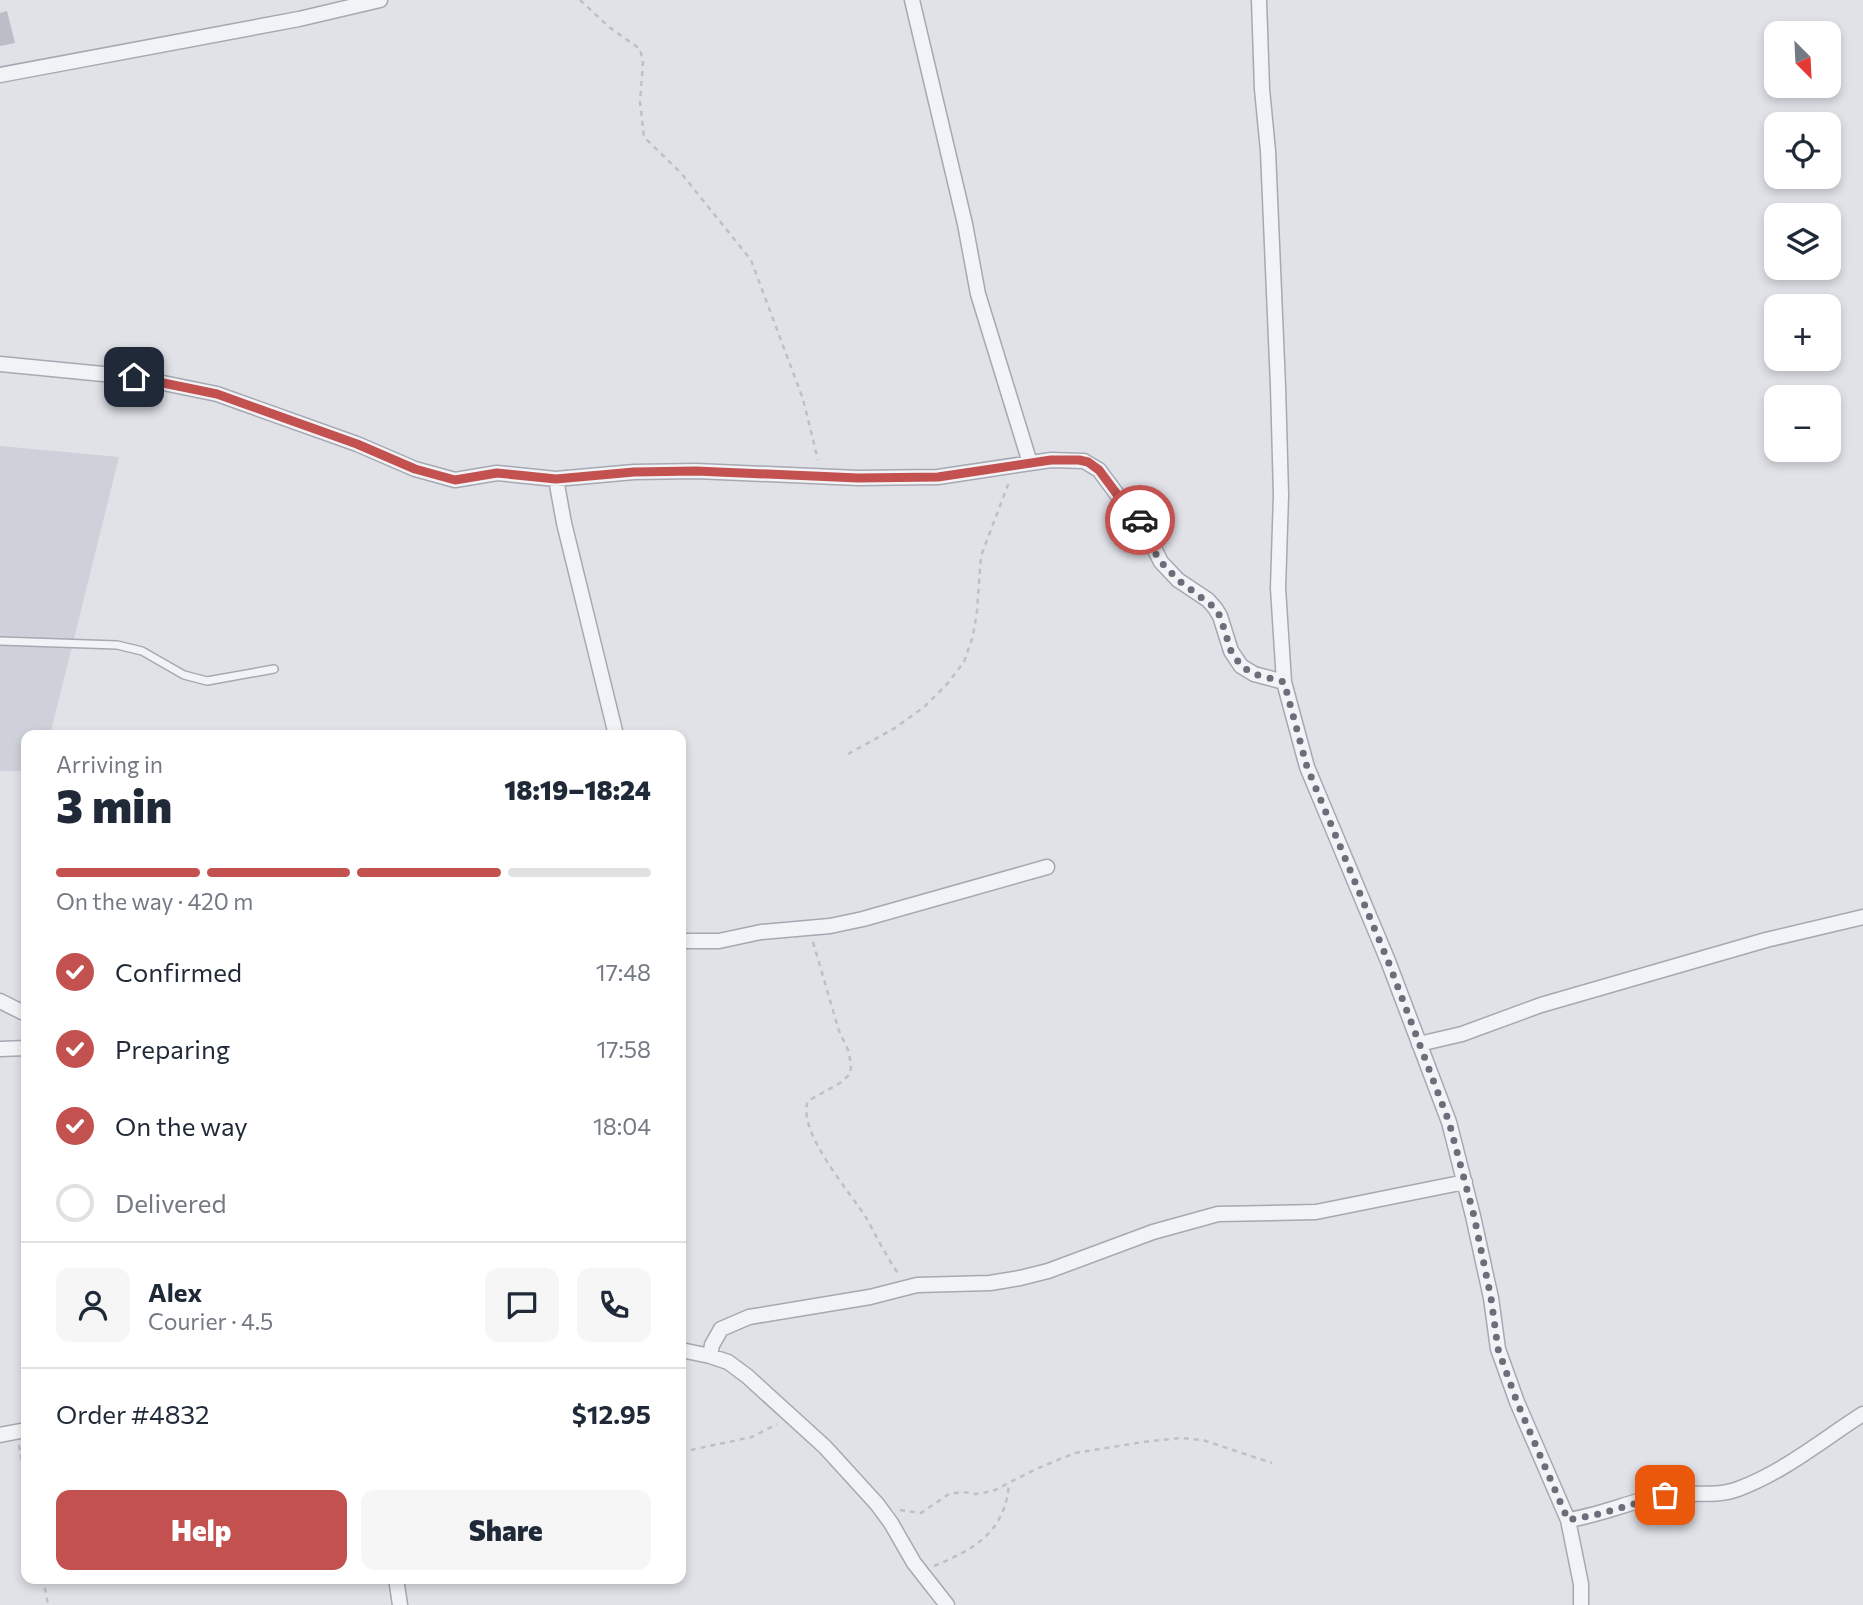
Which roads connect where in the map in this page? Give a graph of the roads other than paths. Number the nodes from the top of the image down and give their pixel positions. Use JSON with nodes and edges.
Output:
{"nodes":[{"id":1,"x":380,"y":0,"type":"edge"},
{"id":2,"x":912,"y":0,"type":"edge"},
{"id":3,"x":1259,"y":0,"type":"edge"},
{"id":4,"x":0,"y":75,"type":"edge"},
{"id":5,"x":0,"y":364,"type":"edge"},
{"id":6,"x":1030,"y":463,"type":"junction"},
{"id":7,"x":556,"y":479,"type":"junction"},
{"id":8,"x":0,"y":641,"type":"edge"},
{"id":9,"x":274,"y":669,"type":"dead end"},
{"id":10,"x":1284,"y":682,"type":"junction"},
{"id":11,"x":615,"y":730,"type":"edge"},
{"id":12,"x":1047,"y":867,"type":"dead end"},
{"id":13,"x":1863,"y":917,"type":"edge"},
{"id":14,"x":686,"y":941,"type":"edge"},
{"id":15,"x":0,"y":1000,"type":"edge"},
{"id":16,"x":21,"y":1011,"type":"edge"},
{"id":17,"x":1419,"y":1044,"type":"junction"},
{"id":18,"x":21,"y":1048,"type":"edge"},
{"id":19,"x":0,"y":1049,"type":"edge"},
{"id":20,"x":1465,"y":1182,"type":"junction"},
{"id":21,"x":686,"y":1351,"type":"edge"},
{"id":22,"x":710,"y":1356,"type":"junction"},
{"id":23,"x":1863,"y":1414,"type":"edge"},
{"id":24,"x":21,"y":1431,"type":"edge"},
{"id":25,"x":0,"y":1436,"type":"edge"},
{"id":26,"x":1568,"y":1520,"type":"junction"},
{"id":27,"x":397,"y":1584,"type":"edge"},
{"id":28,"x":400,"y":1605,"type":"edge"},
{"id":29,"x":947,"y":1605,"type":"edge"},
{"id":30,"x":1581,"y":1605,"type":"edge"}],
"edges":[{"from":1,"to":4,"type":"street"},
{"from":2,"to":6,"type":"street"},
{"from":3,"to":10,"type":"street"},
{"from":5,"to":7,"type":"street"},
{"from":6,"to":7,"type":"street"},
{"from":6,"to":10,"type":"street"},
{"from":7,"to":11,"type":"street"},
{"from":8,"to":9,"type":"lane"},
{"from":10,"to":17,"type":"street"},
{"from":12,"to":14,"type":"street"},
{"from":13,"to":17,"type":"street"},
{"from":15,"to":16,"type":"street"},
{"from":17,"to":20,"type":"street"},
{"from":18,"to":19,"type":"street"},
{"from":20,"to":22,"type":"street"},
{"from":20,"to":26,"type":"street"},
{"from":21,"to":22,"type":"street"},
{"from":22,"to":29,"type":"street"},
{"from":23,"to":26,"type":"street"},
{"from":24,"to":25,"type":"street"},
{"from":26,"to":30,"type":"street"},
{"from":27,"to":28,"type":"street"}]}
